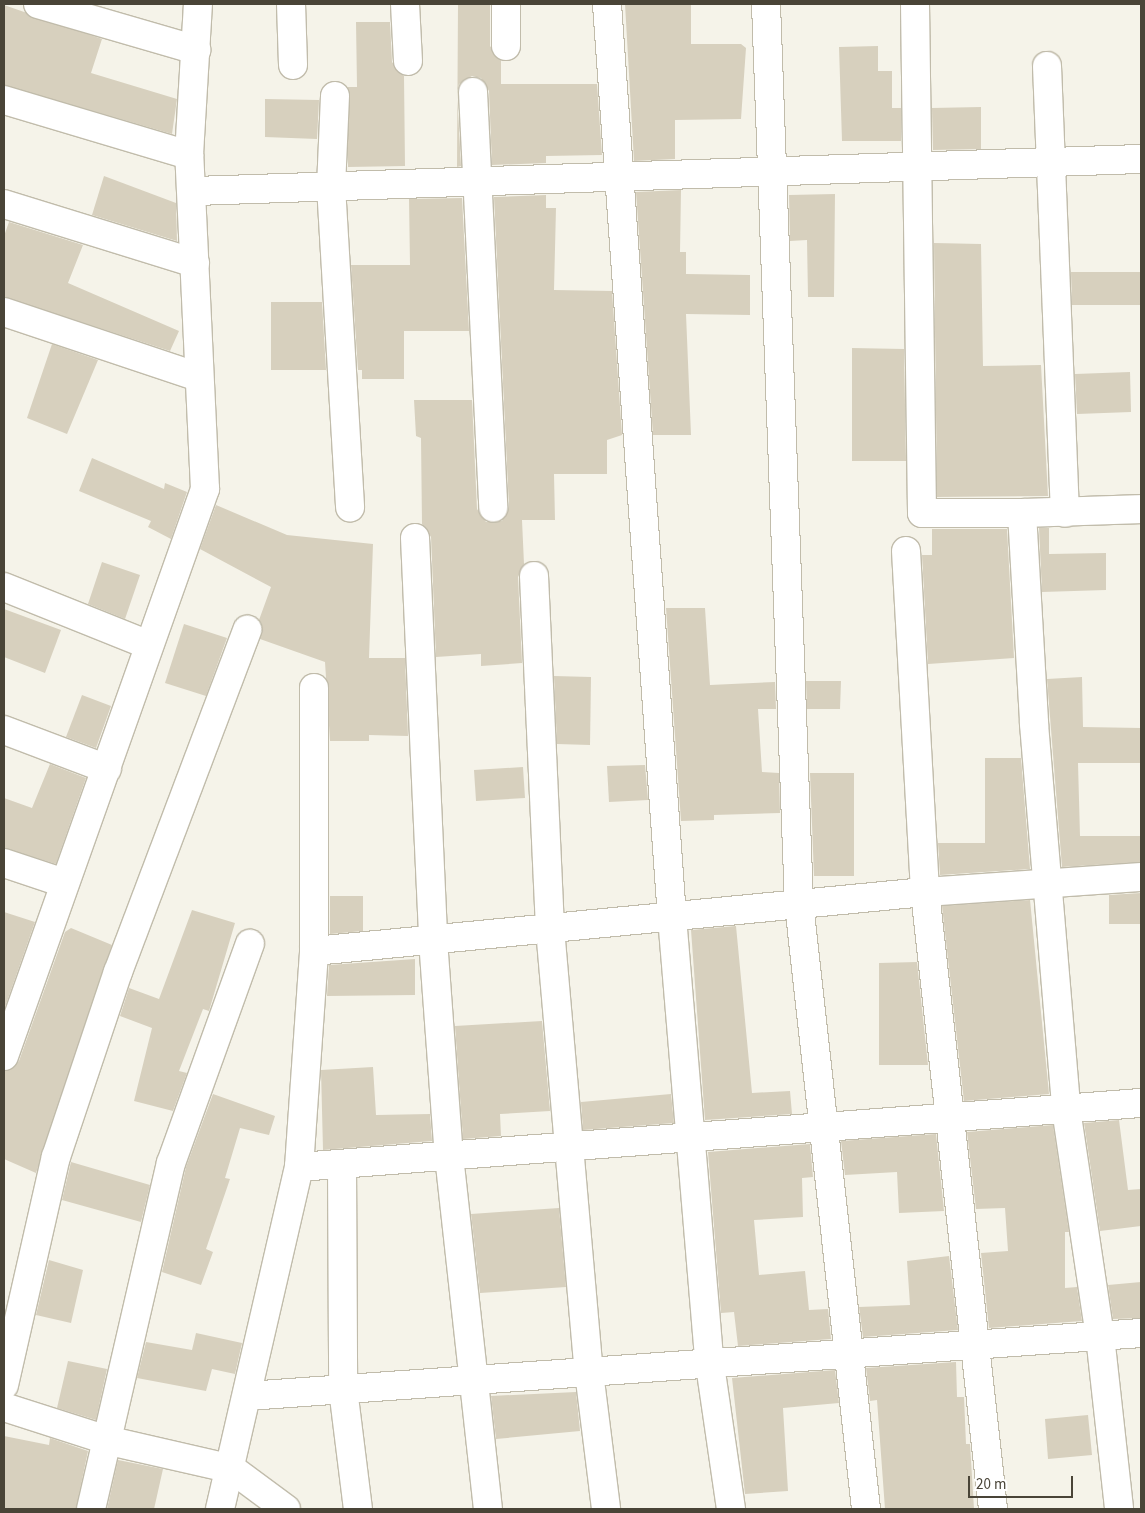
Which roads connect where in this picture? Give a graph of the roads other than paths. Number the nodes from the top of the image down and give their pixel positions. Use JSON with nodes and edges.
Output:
{"nodes":[{"id":1,"x":38,"y":4,"type":"edge"},
{"id":2,"x":198,"y":4,"type":"edge"},
{"id":3,"x":291,"y":4,"type":"edge"},
{"id":4,"x":405,"y":4,"type":"edge"},
{"id":5,"x":506,"y":4,"type":"edge"},
{"id":6,"x":607,"y":4,"type":"edge"},
{"id":7,"x":766,"y":4,"type":"edge"},
{"id":8,"x":916,"y":4,"type":"edge"},
{"id":9,"x":506,"y":46,"type":"dead end"},
{"id":10,"x":196,"y":50,"type":"junction"},
{"id":11,"x":408,"y":61,"type":"dead end"},
{"id":12,"x":293,"y":66,"type":"dead end"},
{"id":13,"x":1047,"y":66,"type":"dead end"},
{"id":14,"x":473,"y":92,"type":"dead end"},
{"id":15,"x":335,"y":96,"type":"dead end"},
{"id":16,"x":4,"y":100,"type":"edge"},
{"id":17,"x":190,"y":155,"type":"junction"},
{"id":18,"x":1141,"y":159,"type":"edge"},
{"id":19,"x":1049,"y":162,"type":"junction"},
{"id":20,"x":920,"y":166,"type":"junction"},
{"id":21,"x":771,"y":171,"type":"junction"},
{"id":22,"x":617,"y":176,"type":"junction"},
{"id":23,"x":478,"y":181,"type":"junction"},
{"id":24,"x":331,"y":186,"type":"junction"},
{"id":25,"x":194,"y":191,"type":"junction"},
{"id":26,"x":4,"y":204,"type":"edge"},
{"id":27,"x":195,"y":263,"type":"junction"},
{"id":28,"x":4,"y":312,"type":"edge"},
{"id":29,"x":198,"y":377,"type":"junction"},
{"id":30,"x":350,"y":507,"type":"dead end"},
{"id":31,"x":493,"y":508,"type":"dead end"},
{"id":32,"x":1141,"y":509,"type":"edge"},
{"id":33,"x":1022,"y":513,"type":"junction"},
{"id":34,"x":1065,"y":513,"type":"junction"},
{"id":35,"x":415,"y":538,"type":"dead end"},
{"id":36,"x":906,"y":551,"type":"dead end"},
{"id":37,"x":534,"y":576,"type":"dead end"},
{"id":38,"x":4,"y":587,"type":"edge"},
{"id":39,"x":247,"y":630,"type":"dead end"},
{"id":40,"x":149,"y":645,"type":"junction"},
{"id":41,"x":314,"y":688,"type":"dead end"},
{"id":42,"x":4,"y":730,"type":"edge"},
{"id":43,"x":107,"y":769,"type":"junction"},
{"id":44,"x":4,"y":863,"type":"edge"},
{"id":45,"x":1141,"y":877,"type":"edge"},
{"id":46,"x":64,"y":883,"type":"junction"},
{"id":47,"x":1050,"y":884,"type":"junction"},
{"id":48,"x":925,"y":892,"type":"junction"},
{"id":49,"x":799,"y":904,"type":"junction"},
{"id":50,"x":672,"y":917,"type":"junction"},
{"id":51,"x":550,"y":929,"type":"junction"},
{"id":52,"x":433,"y":940,"type":"junction"},
{"id":53,"x":250,"y":944,"type":"dead end"},
{"id":54,"x":314,"y":951,"type":"junction"},
{"id":55,"x":11,"y":1009,"type":"edge"},
{"id":56,"x":4,"y":1056,"type":"edge"},
{"id":57,"x":1141,"y":1103,"type":"edge"},
{"id":58,"x":1066,"y":1109,"type":"junction"},
{"id":59,"x":950,"y":1117,"type":"junction"},
{"id":60,"x":824,"y":1127,"type":"junction"},
{"id":61,"x":691,"y":1137,"type":"junction"},
{"id":62,"x":568,"y":1146,"type":"junction"},
{"id":63,"x":449,"y":1156,"type":"junction"},
{"id":64,"x":342,"y":1164,"type":"junction"},
{"id":65,"x":299,"y":1167,"type":"junction"},
{"id":66,"x":1141,"y":1333,"type":"edge"},
{"id":67,"x":1100,"y":1336,"type":"junction"},
{"id":68,"x":974,"y":1345,"type":"junction"},
{"id":69,"x":850,"y":1354,"type":"junction"},
{"id":70,"x":710,"y":1365,"type":"junction"},
{"id":71,"x":589,"y":1372,"type":"junction"},
{"id":72,"x":472,"y":1380,"type":"junction"},
{"id":73,"x":4,"y":1385,"type":"edge"},
{"id":74,"x":343,"y":1389,"type":"junction"},
{"id":75,"x":247,"y":1396,"type":"junction"},
{"id":76,"x":4,"y":1407,"type":"edge"},
{"id":77,"x":110,"y":1441,"type":"junction"},
{"id":78,"x":232,"y":1469,"type":"junction"},
{"id":79,"x":91,"y":1509,"type":"edge"},
{"id":80,"x":220,"y":1509,"type":"edge"},
{"id":81,"x":286,"y":1509,"type":"edge"},
{"id":82,"x":358,"y":1509,"type":"edge"},
{"id":83,"x":488,"y":1509,"type":"edge"},
{"id":84,"x":606,"y":1509,"type":"edge"},
{"id":85,"x":730,"y":1509,"type":"edge"},
{"id":86,"x":866,"y":1509,"type":"edge"},
{"id":87,"x":992,"y":1509,"type":"edge"},
{"id":88,"x":1119,"y":1509,"type":"edge"}],
"edges":[{"from":1,"to":10,"type":"street"},
{"from":2,"to":10,"type":"street"},
{"from":3,"to":12,"type":"street"},
{"from":4,"to":11,"type":"street"},
{"from":5,"to":9,"type":"street"},
{"from":6,"to":22,"type":"street"},
{"from":7,"to":21,"type":"street"},
{"from":8,"to":20,"type":"street"},
{"from":10,"to":17,"type":"street"},
{"from":13,"to":19,"type":"street"},
{"from":14,"to":23,"type":"street"},
{"from":15,"to":24,"type":"street"},
{"from":16,"to":17,"type":"street"},
{"from":17,"to":25,"type":"street"},
{"from":18,"to":19,"type":"street"},
{"from":19,"to":20,"type":"street"},
{"from":19,"to":34,"type":"street"},
{"from":20,"to":21,"type":"street"},
{"from":20,"to":33,"type":"street"},
{"from":21,"to":22,"type":"street"},
{"from":21,"to":49,"type":"street"},
{"from":22,"to":23,"type":"street"},
{"from":22,"to":50,"type":"street"},
{"from":23,"to":24,"type":"street"},
{"from":23,"to":31,"type":"street"},
{"from":24,"to":25,"type":"street"},
{"from":24,"to":30,"type":"street"},
{"from":25,"to":27,"type":"street"},
{"from":26,"to":27,"type":"street"},
{"from":27,"to":29,"type":"street"},
{"from":28,"to":29,"type":"street"},
{"from":29,"to":40,"type":"street"},
{"from":32,"to":34,"type":"street"},
{"from":33,"to":34,"type":"street"},
{"from":33,"to":47,"type":"street"},
{"from":35,"to":52,"type":"street"},
{"from":36,"to":48,"type":"street"},
{"from":37,"to":51,"type":"street"},
{"from":38,"to":40,"type":"street"},
{"from":39,"to":73,"type":"street"},
{"from":40,"to":43,"type":"street"},
{"from":41,"to":54,"type":"street"},
{"from":42,"to":43,"type":"street"},
{"from":43,"to":46,"type":"street"},
{"from":44,"to":46,"type":"street"},
{"from":45,"to":47,"type":"street"},
{"from":46,"to":55,"type":"street"},
{"from":47,"to":48,"type":"street"},
{"from":47,"to":58,"type":"street"},
{"from":48,"to":49,"type":"street"},
{"from":48,"to":59,"type":"street"},
{"from":49,"to":50,"type":"street"},
{"from":49,"to":60,"type":"street"},
{"from":50,"to":51,"type":"street"},
{"from":50,"to":61,"type":"street"},
{"from":51,"to":52,"type":"street"},
{"from":51,"to":62,"type":"street"},
{"from":52,"to":54,"type":"street"},
{"from":52,"to":63,"type":"street"},
{"from":53,"to":77,"type":"street"},
{"from":54,"to":65,"type":"street"},
{"from":55,"to":56,"type":"street"},
{"from":57,"to":58,"type":"street"},
{"from":58,"to":59,"type":"street"},
{"from":58,"to":67,"type":"street"},
{"from":59,"to":60,"type":"street"},
{"from":59,"to":68,"type":"street"},
{"from":60,"to":61,"type":"street"},
{"from":60,"to":69,"type":"street"},
{"from":61,"to":62,"type":"street"},
{"from":61,"to":70,"type":"street"},
{"from":62,"to":63,"type":"street"},
{"from":62,"to":71,"type":"street"},
{"from":63,"to":64,"type":"street"},
{"from":63,"to":72,"type":"street"},
{"from":64,"to":65,"type":"street"},
{"from":64,"to":74,"type":"street"},
{"from":65,"to":75,"type":"street"},
{"from":66,"to":67,"type":"street"},
{"from":67,"to":68,"type":"street"},
{"from":67,"to":88,"type":"street"},
{"from":68,"to":69,"type":"street"},
{"from":68,"to":87,"type":"street"},
{"from":69,"to":70,"type":"street"},
{"from":69,"to":86,"type":"street"},
{"from":70,"to":71,"type":"street"},
{"from":70,"to":85,"type":"street"},
{"from":71,"to":72,"type":"street"},
{"from":71,"to":84,"type":"street"},
{"from":72,"to":74,"type":"street"},
{"from":72,"to":83,"type":"street"},
{"from":74,"to":75,"type":"street"},
{"from":74,"to":82,"type":"street"},
{"from":75,"to":78,"type":"street"},
{"from":76,"to":77,"type":"street"},
{"from":77,"to":78,"type":"street"},
{"from":77,"to":79,"type":"street"},
{"from":78,"to":80,"type":"street"},
{"from":78,"to":81,"type":"street"}]}
